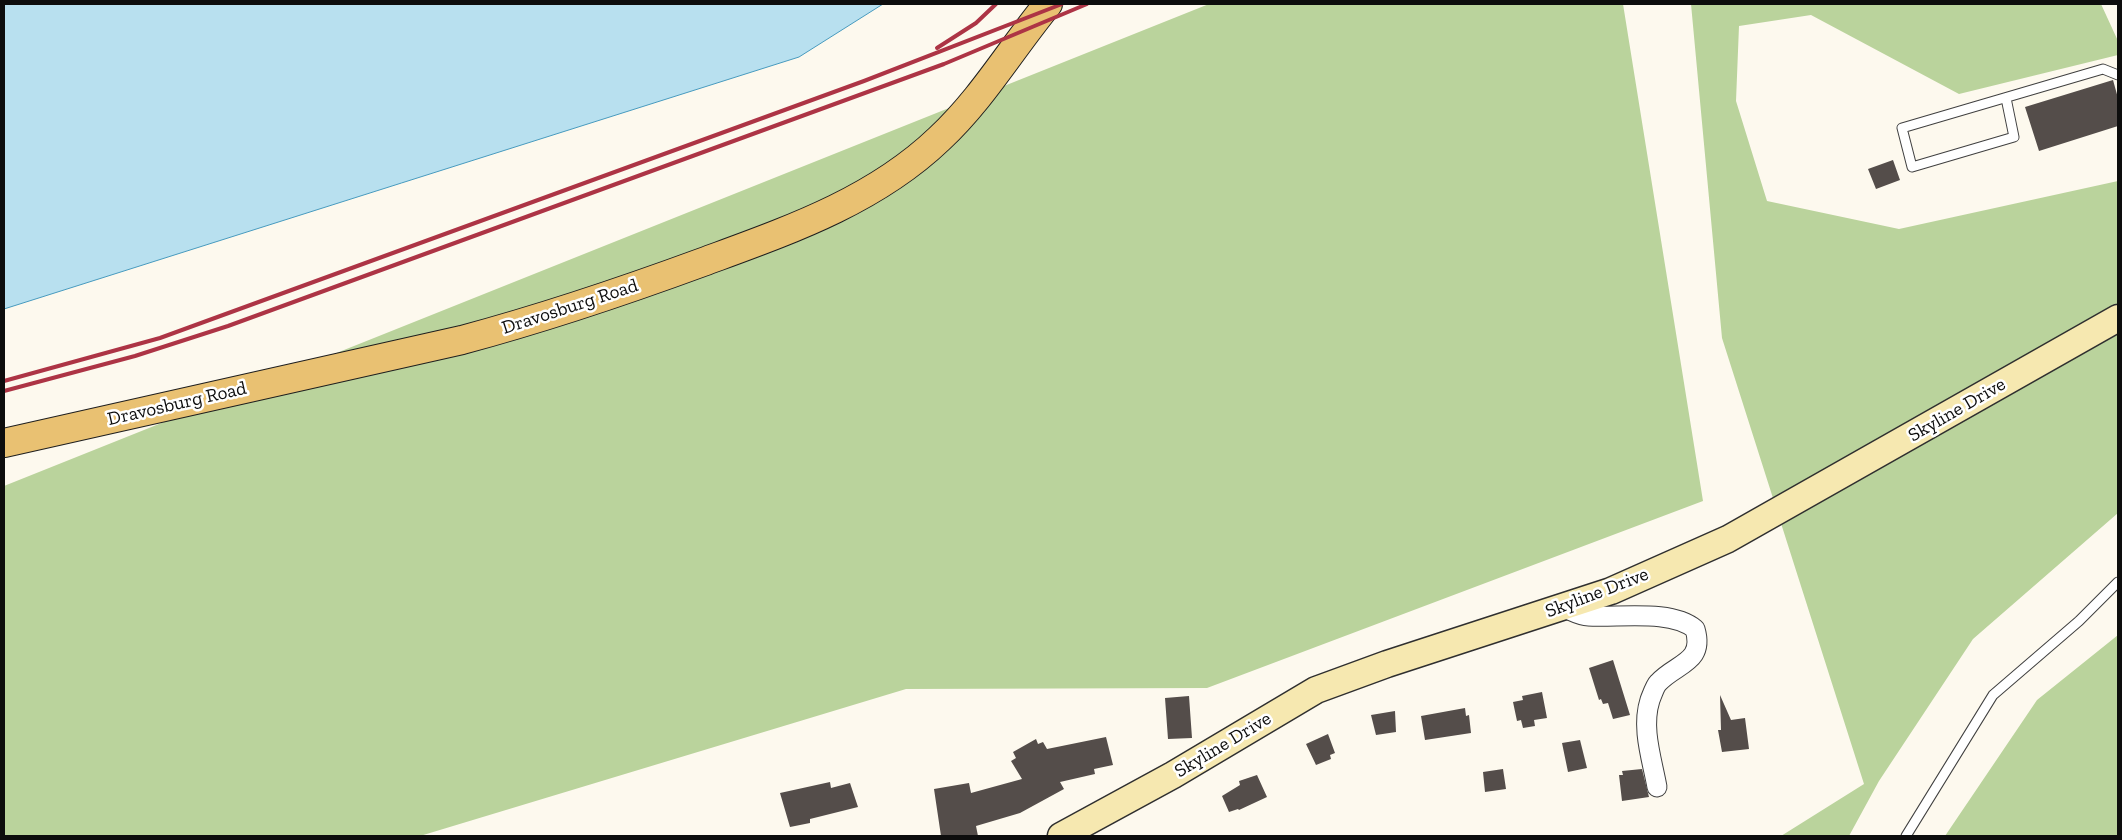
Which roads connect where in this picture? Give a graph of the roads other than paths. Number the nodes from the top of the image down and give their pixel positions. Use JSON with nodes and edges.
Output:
{"nodes":[{"id":1,"x":1048,"y":4,"type":"edge"},
{"id":2,"x":2118,"y":75,"type":"edge"},
{"id":3,"x":2006,"y":98,"type":"junction"},
{"id":4,"x":2118,"y":318,"type":"edge"},
{"id":5,"x":4,"y":443,"type":"edge"},
{"id":6,"x":2118,"y":582,"type":"edge"},
{"id":7,"x":1562,"y":607,"type":"junction"},
{"id":8,"x":1657,"y":787,"type":"dead end"},
{"id":9,"x":1066,"y":835,"type":"edge"},
{"id":10,"x":1906,"y":836,"type":"edge"}],
"edges":[{"from":1,"to":5,"type":"main road","name":"Dravosburg Road"},
{"from":2,"to":3,"type":"lane"},
{"from":3,"to":3,"type":"lane"},
{"from":4,"to":7,"type":"street","name":"Skyline Drive"},
{"from":6,"to":10,"type":"lane"},
{"from":7,"to":8,"type":"street"},
{"from":7,"to":9,"type":"street","name":"Skyline Drive"}]}
